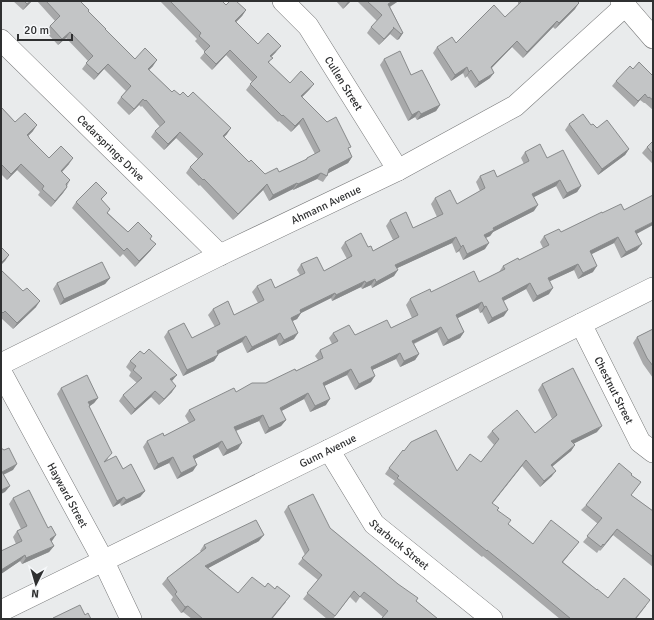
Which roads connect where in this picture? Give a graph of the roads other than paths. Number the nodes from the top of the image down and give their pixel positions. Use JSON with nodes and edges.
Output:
{"nodes":[{"id":1,"x":284,"y":1,"type":"edge"},
{"id":2,"x":624,"y":3,"type":"edge"},
{"id":3,"x":653,"y":38,"type":"edge"},
{"id":4,"x":1,"y":40,"type":"edge"},
{"id":5,"x":398,"y":170,"type":"junction"},
{"id":6,"x":220,"y":256,"type":"junction"},
{"id":7,"x":653,"y":288,"type":"edge"},
{"id":8,"x":581,"y":324,"type":"junction"},
{"id":9,"x":1,"y":364,"type":"edge"},
{"id":10,"x":1,"y":372,"type":"edge"},
{"id":11,"x":329,"y":450,"type":"junction"},
{"id":12,"x":653,"y":452,"type":"edge"},
{"id":13,"x":103,"y":560,"type":"junction"},
{"id":14,"x":1,"y":611,"type":"edge"},
{"id":15,"x":131,"y":619,"type":"edge"},
{"id":16,"x":492,"y":619,"type":"edge"}],
"edges":[{"from":1,"to":5,"type":"street","name":"Cullen Street"},
{"from":2,"to":3,"type":"street"},
{"from":2,"to":5,"type":"street","name":"Ahmann Avenue"},
{"from":4,"to":6,"type":"street","name":"Cedarsprings Drive"},
{"from":5,"to":6,"type":"street","name":"Ahmann Avenue"},
{"from":6,"to":9,"type":"street","name":"Ahmann Avenue"},
{"from":7,"to":8,"type":"street","name":"Gunn Avenue"},
{"from":8,"to":11,"type":"street","name":"Gunn Avenue"},
{"from":8,"to":12,"type":"street","name":"Chestnut Street"},
{"from":10,"to":13,"type":"street","name":"Hayward Street"},
{"from":11,"to":13,"type":"street","name":"Gunn Avenue"},
{"from":11,"to":16,"type":"street","name":"Starbuck Street"},
{"from":13,"to":14,"type":"street","name":"Gunn Avenue"},
{"from":13,"to":15,"type":"street","name":"Hayward Street"}]}
